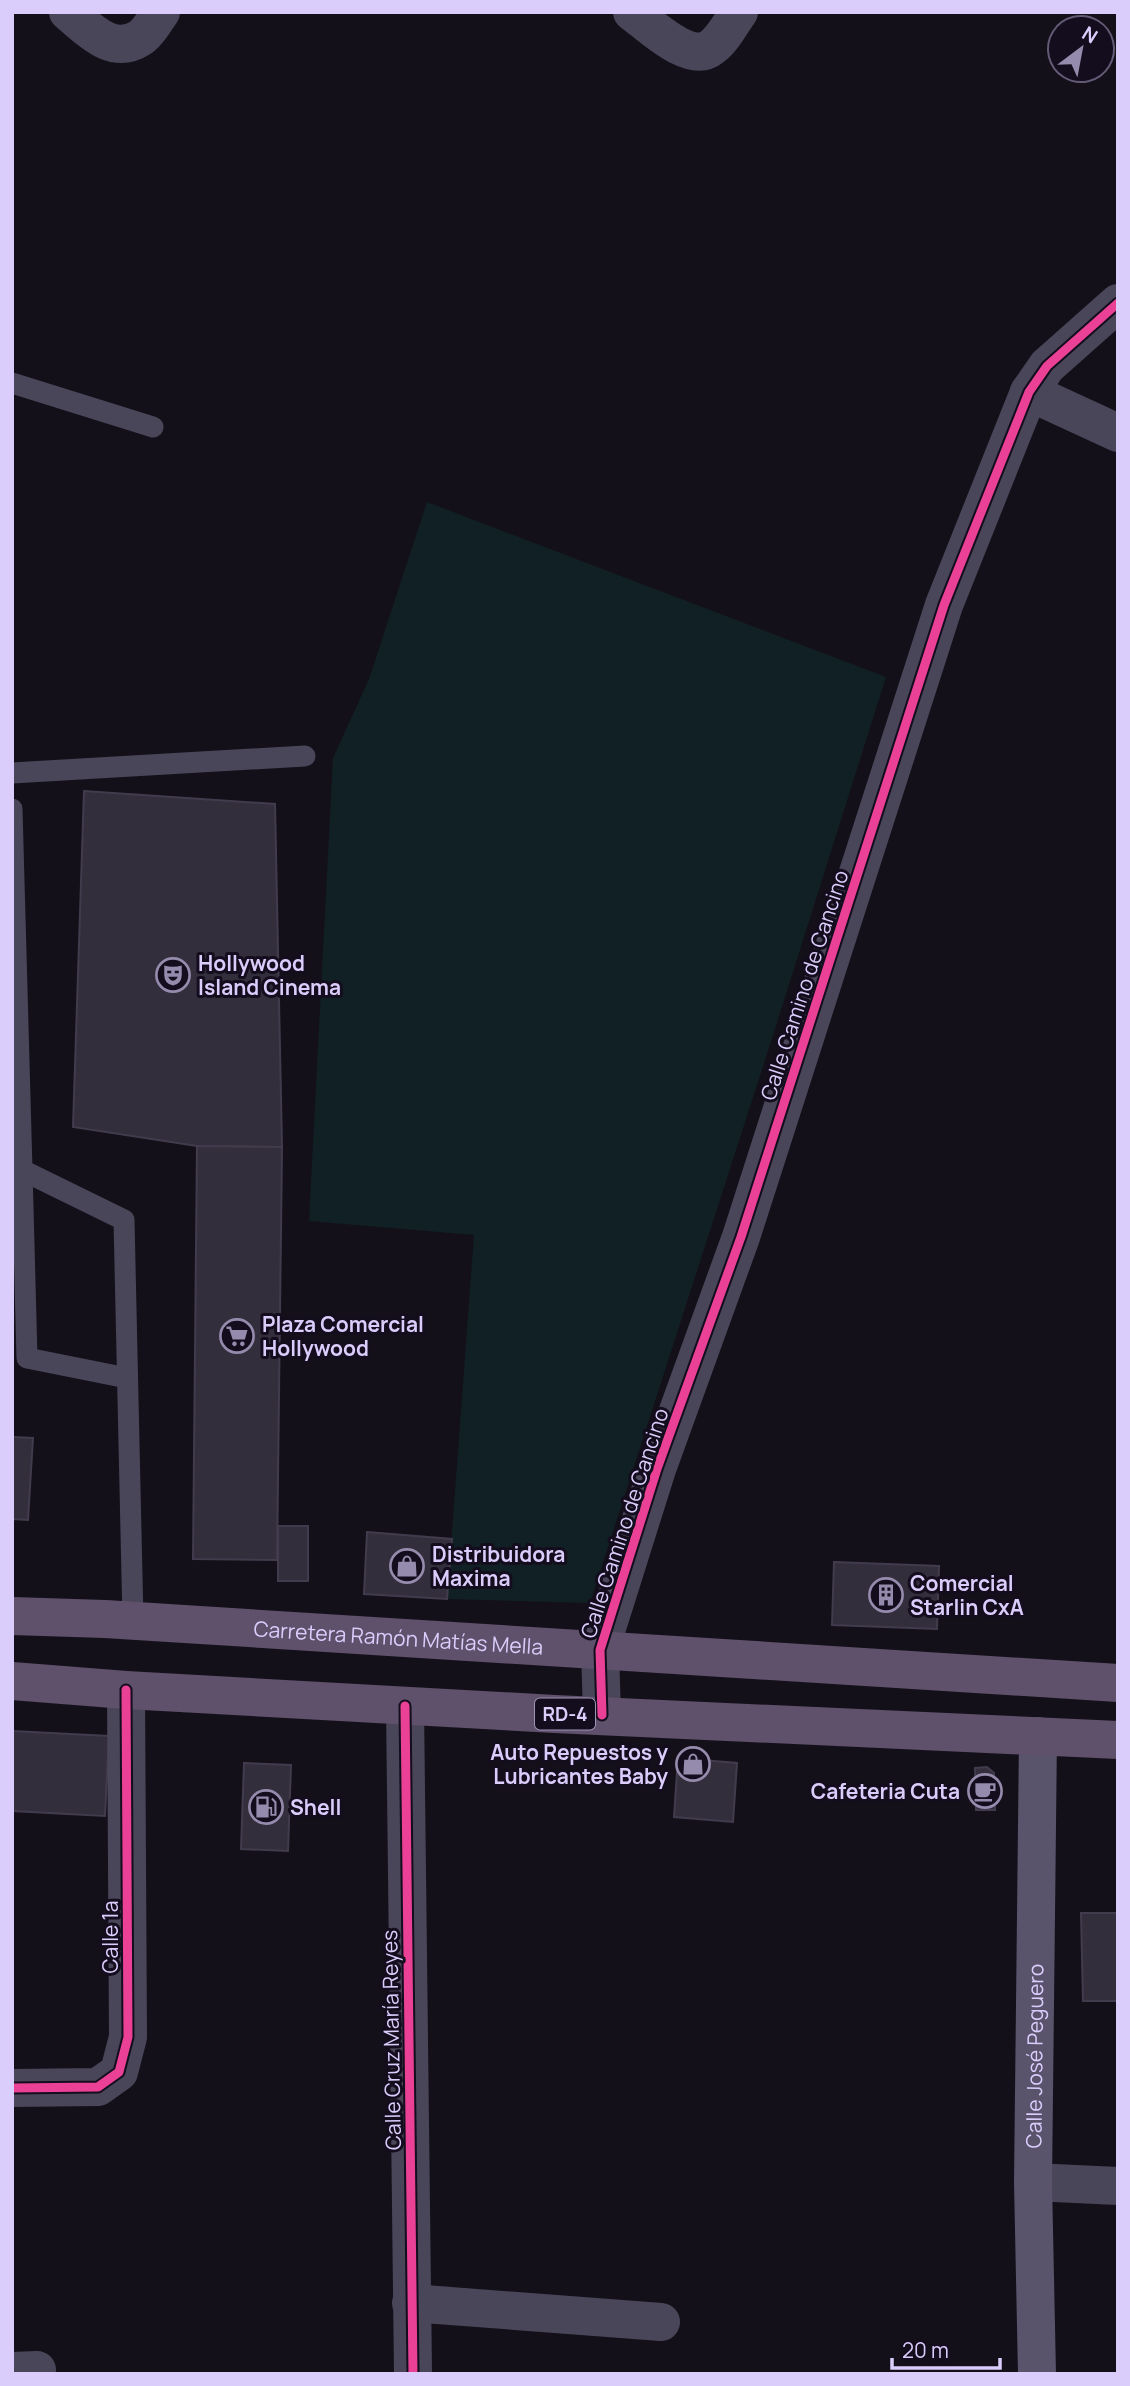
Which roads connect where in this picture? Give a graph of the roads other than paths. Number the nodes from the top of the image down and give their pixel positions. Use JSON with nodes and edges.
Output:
{"nodes":[{"id":1,"x":68,"y":12,"type":"edge"},
{"id":2,"x":161,"y":12,"type":"edge"},
{"id":3,"x":632,"y":12,"type":"edge"},
{"id":4,"x":739,"y":12,"type":"edge"},
{"id":5,"x":1118,"y":303,"type":"edge"},
{"id":6,"x":12,"y":383,"type":"edge"},
{"id":7,"x":1029,"y":392,"type":"junction"},
{"id":8,"x":153,"y":427,"type":"dead end"},
{"id":9,"x":1118,"y":433,"type":"edge"},
{"id":10,"x":305,"y":756,"type":"dead end"},
{"id":11,"x":12,"y":773,"type":"edge"},
{"id":12,"x":12,"y":809,"type":"edge"},
{"id":13,"x":22,"y":1170,"type":"junction"},
{"id":14,"x":127,"y":1378,"type":"junction"},
{"id":15,"x":12,"y":1616,"type":"edge"},
{"id":16,"x":134,"y":1621,"type":"junction"},
{"id":17,"x":600,"y":1650,"type":"junction"},
{"id":18,"x":12,"y":1681,"type":"edge"},
{"id":19,"x":1118,"y":1683,"type":"edge"},
{"id":20,"x":126,"y":1690,"type":"junction"},
{"id":21,"x":405,"y":1706,"type":"junction"},
{"id":22,"x":602,"y":1715,"type":"junction"},
{"id":23,"x":1038,"y":1736,"type":"junction"},
{"id":24,"x":1118,"y":1740,"type":"edge"},
{"id":25,"x":12,"y":2088,"type":"edge"},
{"id":26,"x":1033,"y":2182,"type":"junction"},
{"id":27,"x":1118,"y":2186,"type":"edge"},
{"id":28,"x":411,"y":2303,"type":"junction"},
{"id":29,"x":661,"y":2322,"type":"dead end"},
{"id":30,"x":413,"y":2374,"type":"edge"},
{"id":31,"x":1037,"y":2374,"type":"edge"}],
"edges":[{"from":1,"to":2,"type":"street"},
{"from":3,"to":4,"type":"street"},
{"from":5,"to":7,"type":"street","name":"Calle Camino de Cancino"},
{"from":6,"to":8,"type":"lane"},
{"from":7,"to":9,"type":"street"},
{"from":7,"to":17,"type":"street","name":"Calle Camino de Cancino"},
{"from":10,"to":11,"type":"lane"},
{"from":12,"to":13,"type":"lane"},
{"from":13,"to":14,"type":"lane"},
{"from":13,"to":14,"type":"lane"},
{"from":14,"to":16,"type":"lane"},
{"from":15,"to":16,"type":"main road","name":"Carretera Ramón Matías Mella"},
{"from":16,"to":17,"type":"main road","name":"Carretera Ramón Matías Mella"},
{"from":17,"to":19,"type":"main road","name":"Carretera Ramón Matías Mella"},
{"from":17,"to":22,"type":"street","name":"Calle Camino de Cancino"},
{"from":18,"to":20,"type":"main road","number":"RD-4"},
{"from":20,"to":21,"type":"main road","number":"RD-4"},
{"from":20,"to":25,"type":"street","name":"Calle 1a"},
{"from":21,"to":22,"type":"main road","number":"RD-4"},
{"from":21,"to":28,"type":"street","name":"Calle Cruz María Reyes"},
{"from":22,"to":23,"type":"main road","number":"RD-4"},
{"from":23,"to":24,"type":"main road","number":"RD-4"},
{"from":23,"to":26,"type":"main road","name":"Calle José Peguero"},
{"from":26,"to":27,"type":"street"},
{"from":26,"to":31,"type":"main road","name":"Calle José Peguero"},
{"from":28,"to":29,"type":"street"},
{"from":28,"to":30,"type":"street","name":"Calle Cruz María Reyes"}]}
